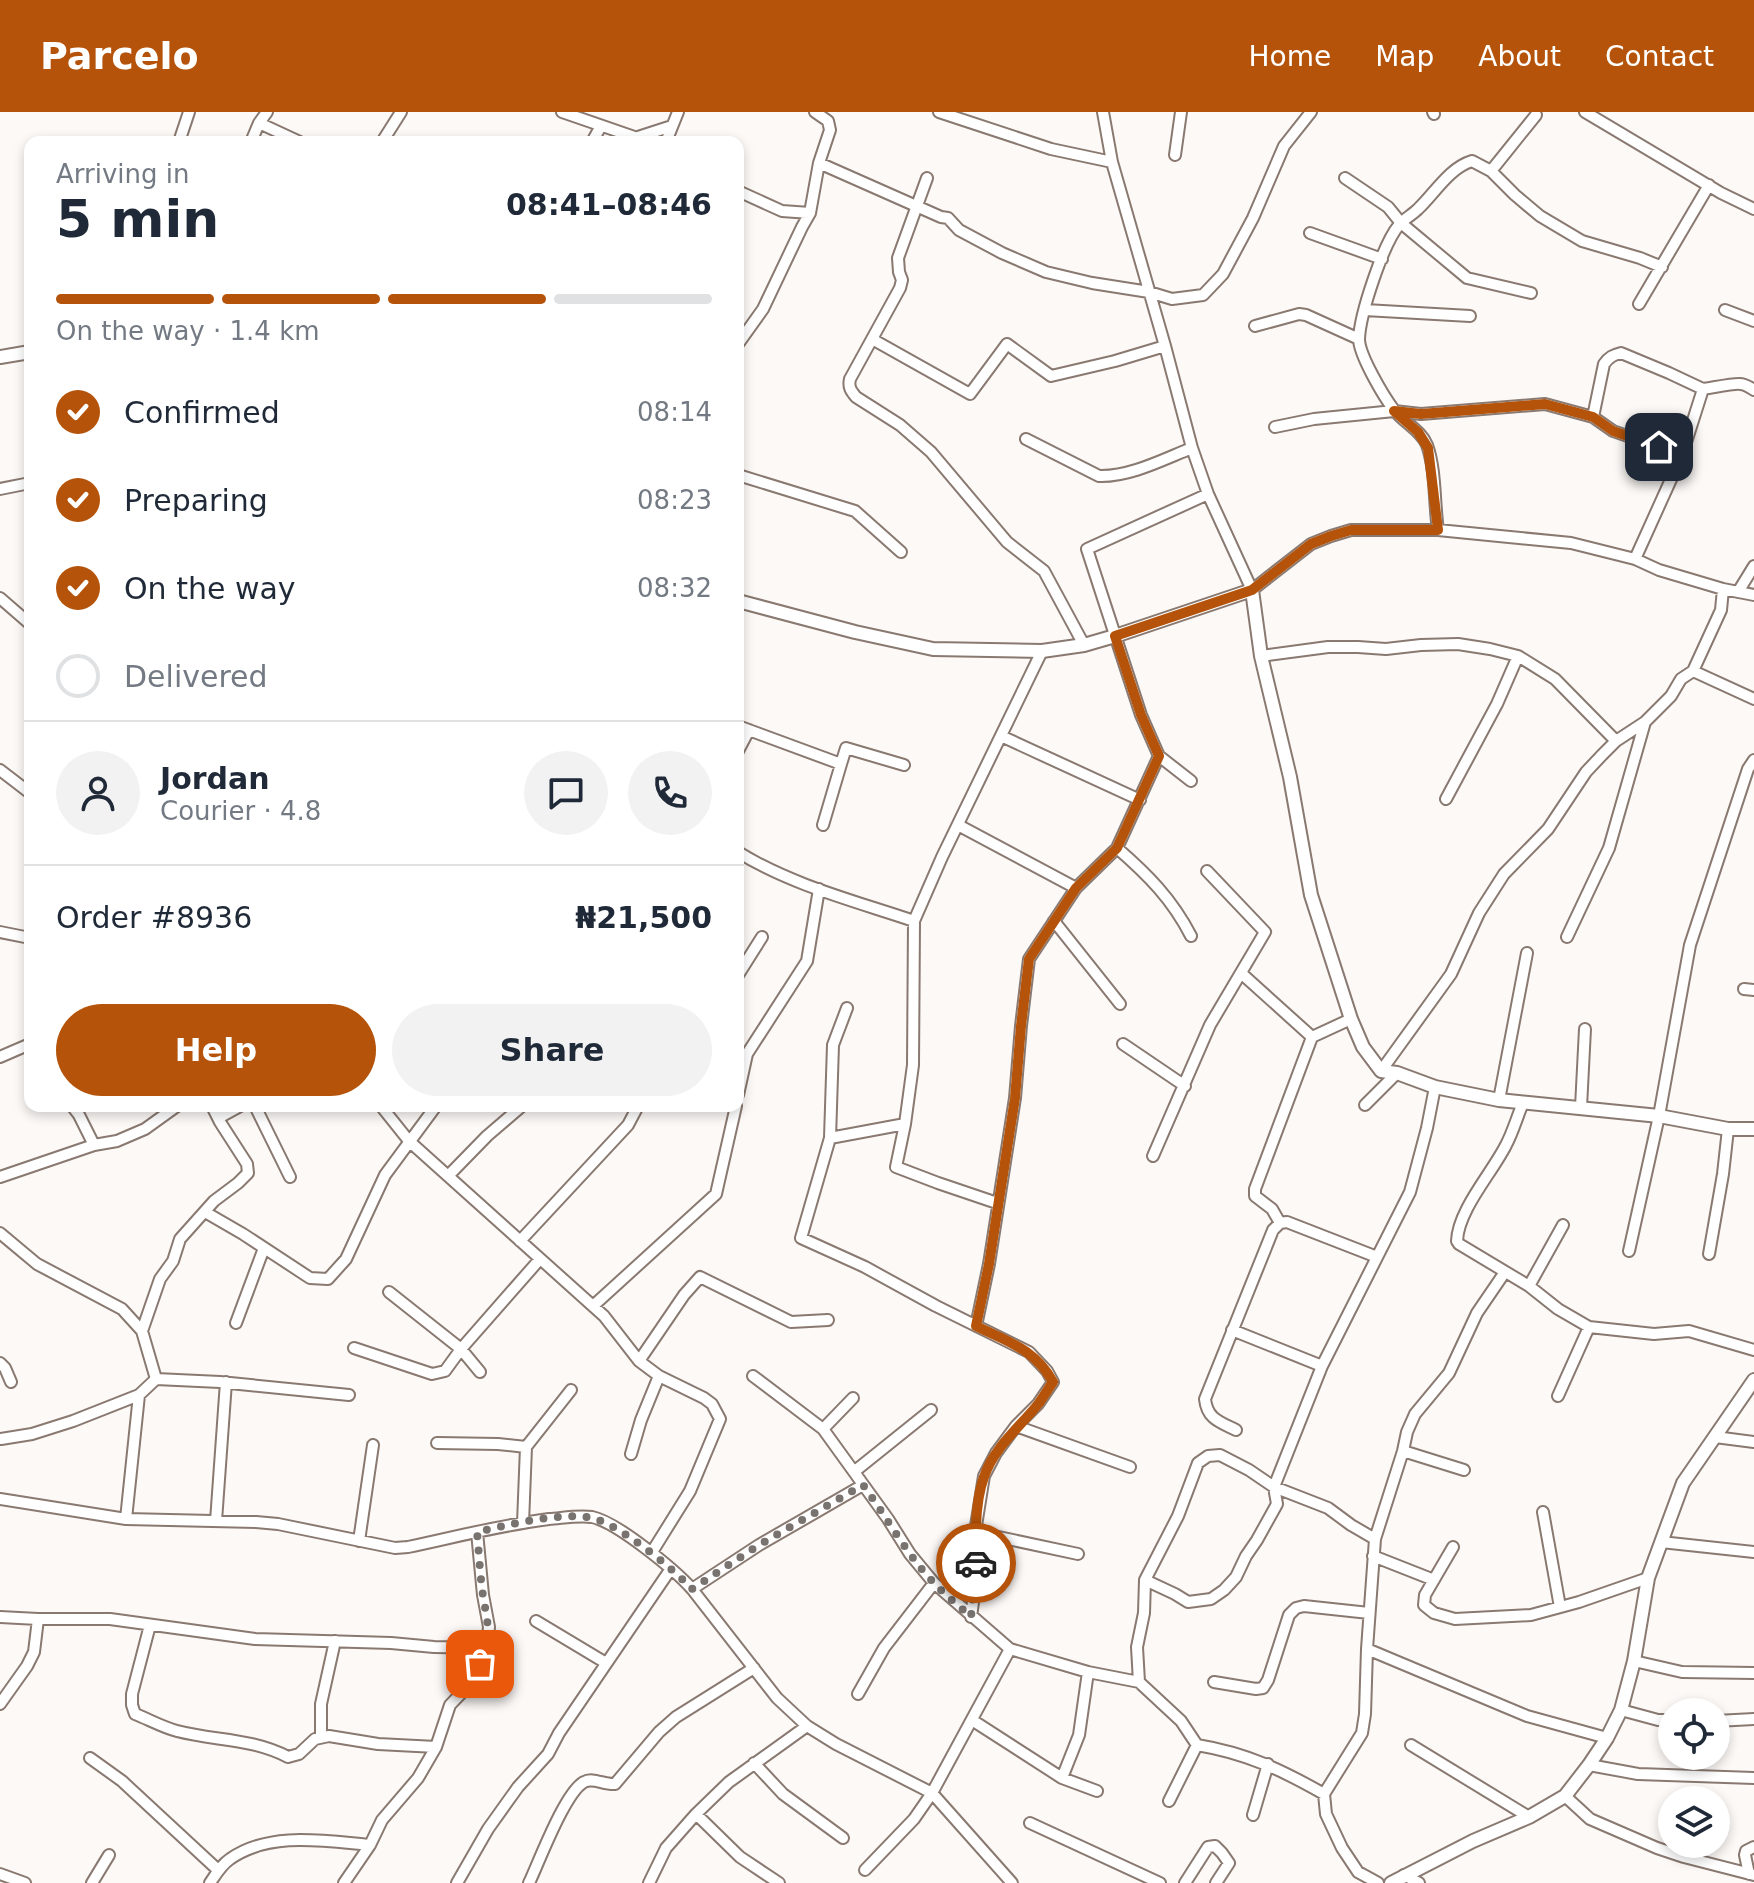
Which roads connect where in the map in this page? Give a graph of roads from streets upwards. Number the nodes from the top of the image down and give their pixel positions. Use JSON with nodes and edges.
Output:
{"nodes":[{"id":1,"x":189,"y":112,"type":"edge"},
{"id":2,"x":267,"y":112,"type":"edge"},
{"id":3,"x":401,"y":112,"type":"edge"},
{"id":4,"x":562,"y":112,"type":"edge"},
{"id":5,"x":678,"y":112,"type":"edge"},
{"id":6,"x":943,"y":112,"type":"edge"},
{"id":7,"x":1103,"y":112,"type":"edge"},
{"id":8,"x":1181,"y":112,"type":"edge"},
{"id":9,"x":1311,"y":112,"type":"edge"},
{"id":10,"x":1585,"y":112,"type":"edge"},
{"id":11,"x":820,"y":113,"type":"edge"},
{"id":12,"x":1536,"y":115,"type":"dead end"},
{"id":13,"x":259,"y":123,"type":"junction"},
{"id":14,"x":601,"y":126,"type":"junction"},
{"id":15,"x":672,"y":126,"type":"junction"},
{"id":16,"x":181,"y":136,"type":"edge"},
{"id":17,"x":254,"y":136,"type":"edge"},
{"id":18,"x":287,"y":136,"type":"edge"},
{"id":19,"x":386,"y":136,"type":"edge"},
{"id":20,"x":595,"y":136,"type":"edge"},
{"id":21,"x":635,"y":136,"type":"edge"},
{"id":22,"x":641,"y":136,"type":"edge"},
{"id":23,"x":668,"y":136,"type":"edge"},
{"id":24,"x":1175,"y":155,"type":"dead end"},
{"id":25,"x":1112,"y":162,"type":"junction"},
{"id":26,"x":819,"y":163,"type":"junction"},
{"id":27,"x":1491,"y":171,"type":"junction"},
{"id":28,"x":927,"y":178,"type":"dead end"},
{"id":29,"x":1345,"y":178,"type":"dead end"},
{"id":30,"x":1709,"y":185,"type":"junction"},
{"id":31,"x":744,"y":194,"type":"edge"},
{"id":32,"x":916,"y":206,"type":"junction"},
{"id":33,"x":1754,"y":209,"type":"edge"},
{"id":34,"x":782,"y":211,"type":"junction"},
{"id":35,"x":810,"y":213,"type":"junction"},
{"id":36,"x":1401,"y":223,"type":"junction"},
{"id":37,"x":800,"y":231,"type":"junction"},
{"id":38,"x":1310,"y":233,"type":"dead end"},
{"id":39,"x":1382,"y":259,"type":"junction"},
{"id":40,"x":1662,"y":267,"type":"junction"},
{"id":41,"x":1149,"y":292,"type":"junction"},
{"id":42,"x":1531,"y":293,"type":"dead end"},
{"id":43,"x":1639,"y":304,"type":"dead end"},
{"id":44,"x":1365,"y":310,"type":"junction"},
{"id":45,"x":1725,"y":310,"type":"dead end"},
{"id":46,"x":1470,"y":316,"type":"dead end"},
{"id":47,"x":1754,"y":321,"type":"edge"},
{"id":48,"x":1255,"y":326,"type":"dead end"},
{"id":49,"x":744,"y":336,"type":"edge"},
{"id":50,"x":872,"y":339,"type":"junction"},
{"id":51,"x":1359,"y":339,"type":"junction"},
{"id":52,"x":1165,"y":346,"type":"junction"},
{"id":53,"x":24,"y":353,"type":"edge"},
{"id":54,"x":0,"y":357,"type":"edge"},
{"id":55,"x":1703,"y":389,"type":"junction"},
{"id":56,"x":1754,"y":390,"type":"edge"},
{"id":57,"x":1394,"y":411,"type":"junction"},
{"id":58,"x":1593,"y":417,"type":"junction"},
{"id":59,"x":1275,"y":427,"type":"dead end"},
{"id":60,"x":1026,"y":439,"type":"dead end"},
{"id":61,"x":1192,"y":448,"type":"junction"},
{"id":62,"x":1682,"y":455,"type":"junction"},
{"id":63,"x":744,"y":477,"type":"edge"},
{"id":64,"x":24,"y":484,"type":"edge"},
{"id":65,"x":0,"y":489,"type":"edge"},
{"id":66,"x":1208,"y":494,"type":"junction"},
{"id":67,"x":1438,"y":530,"type":"junction"},
{"id":68,"x":901,"y":552,"type":"dead end"},
{"id":69,"x":1635,"y":559,"type":"junction"},
{"id":70,"x":1754,"y":566,"type":"edge"},
{"id":71,"x":1723,"y":589,"type":"junction"},
{"id":72,"x":1252,"y":590,"type":"junction"},
{"id":73,"x":1738,"y":592,"type":"junction"},
{"id":74,"x":1754,"y":595,"type":"edge"},
{"id":75,"x":0,"y":598,"type":"edge"},
{"id":76,"x":744,"y":603,"type":"edge"},
{"id":77,"x":24,"y":619,"type":"edge"},
{"id":78,"x":1115,"y":636,"type":"junction"},
{"id":79,"x":1084,"y":645,"type":"junction"},
{"id":80,"x":1042,"y":651,"type":"junction"},
{"id":81,"x":1261,"y":656,"type":"junction"},
{"id":82,"x":1518,"y":656,"type":"junction"},
{"id":83,"x":1693,"y":671,"type":"junction"},
{"id":84,"x":1754,"y":699,"type":"edge"},
{"id":85,"x":1645,"y":722,"type":"junction"},
{"id":86,"x":744,"y":728,"type":"edge"},
{"id":87,"x":749,"y":730,"type":"junction"},
{"id":88,"x":1001,"y":736,"type":"junction"},
{"id":89,"x":744,"y":740,"type":"edge"},
{"id":90,"x":1616,"y":741,"type":"junction"},
{"id":91,"x":1159,"y":756,"type":"junction"},
{"id":92,"x":1754,"y":760,"type":"edge"},
{"id":93,"x":841,"y":764,"type":"junction"},
{"id":94,"x":904,"y":765,"type":"dead end"},
{"id":95,"x":0,"y":770,"type":"edge"},
{"id":96,"x":1191,"y":781,"type":"dead end"},
{"id":97,"x":24,"y":788,"type":"edge"},
{"id":98,"x":1446,"y":799,"type":"dead end"},
{"id":99,"x":1140,"y":800,"type":"junction"},
{"id":100,"x":823,"y":825,"type":"dead end"},
{"id":101,"x":958,"y":825,"type":"junction"},
{"id":102,"x":1117,"y":848,"type":"junction"},
{"id":103,"x":744,"y":856,"type":"edge"},
{"id":104,"x":1207,"y":871,"type":"dead end"},
{"id":105,"x":1076,"y":888,"type":"junction"},
{"id":106,"x":819,"y":889,"type":"junction"},
{"id":107,"x":914,"y":921,"type":"junction"},
{"id":108,"x":1054,"y":921,"type":"junction"},
{"id":109,"x":0,"y":932,"type":"edge"},
{"id":110,"x":1191,"y":936,"type":"dead end"},
{"id":111,"x":24,"y":937,"type":"edge"},
{"id":112,"x":762,"y":937,"type":"dead end"},
{"id":113,"x":1567,"y":937,"type":"dead end"},
{"id":114,"x":1527,"y":953,"type":"dead end"},
{"id":115,"x":744,"y":966,"type":"edge"},
{"id":116,"x":1241,"y":973,"type":"junction"},
{"id":117,"x":1120,"y":1004,"type":"dead end"},
{"id":118,"x":847,"y":1008,"type":"dead end"},
{"id":119,"x":1351,"y":1019,"type":"junction"},
{"id":120,"x":1585,"y":1029,"type":"dead end"},
{"id":121,"x":1312,"y":1037,"type":"junction"},
{"id":122,"x":1123,"y":1044,"type":"dead end"},
{"id":123,"x":24,"y":1047,"type":"edge"},
{"id":124,"x":0,"y":1057,"type":"edge"},
{"id":125,"x":744,"y":1068,"type":"edge"},
{"id":126,"x":1381,"y":1071,"type":"junction"},
{"id":127,"x":1397,"y":1073,"type":"junction"},
{"id":128,"x":1185,"y":1086,"type":"junction"},
{"id":129,"x":1435,"y":1087,"type":"junction"},
{"id":130,"x":1499,"y":1100,"type":"junction"},
{"id":131,"x":1523,"y":1103,"type":"junction"},
{"id":132,"x":1365,"y":1105,"type":"dead end"},
{"id":133,"x":1581,"y":1107,"type":"junction"},
{"id":134,"x":77,"y":1112,"type":"edge"},
{"id":135,"x":169,"y":1112,"type":"edge"},
{"id":136,"x":215,"y":1112,"type":"edge"},
{"id":137,"x":227,"y":1112,"type":"edge"},
{"id":138,"x":258,"y":1112,"type":"edge"},
{"id":139,"x":386,"y":1112,"type":"edge"},
{"id":140,"x":431,"y":1112,"type":"edge"},
{"id":141,"x":515,"y":1112,"type":"edge"},
{"id":142,"x":635,"y":1112,"type":"edge"},
{"id":143,"x":735,"y":1112,"type":"edge"},
{"id":144,"x":1659,"y":1116,"type":"junction"},
{"id":145,"x":220,"y":1122,"type":"junction"},
{"id":146,"x":905,"y":1124,"type":"junction"},
{"id":147,"x":1728,"y":1129,"type":"junction"},
{"id":148,"x":1754,"y":1129,"type":"edge"},
{"id":149,"x":830,"y":1138,"type":"junction"},
{"id":150,"x":409,"y":1141,"type":"junction"},
{"id":151,"x":94,"y":1145,"type":"junction"},
{"id":152,"x":1153,"y":1156,"type":"dead end"},
{"id":153,"x":449,"y":1175,"type":"junction"},
{"id":154,"x":0,"y":1177,"type":"edge"},
{"id":155,"x":290,"y":1177,"type":"dead end"},
{"id":156,"x":997,"y":1203,"type":"junction"},
{"id":157,"x":205,"y":1212,"type":"junction"},
{"id":158,"x":1280,"y":1223,"type":"junction"},
{"id":159,"x":1563,"y":1225,"type":"dead end"},
{"id":160,"x":0,"y":1233,"type":"edge"},
{"id":161,"x":520,"y":1241,"type":"junction"},
{"id":162,"x":264,"y":1248,"type":"junction"},
{"id":163,"x":1629,"y":1251,"type":"dead end"},
{"id":164,"x":1709,"y":1254,"type":"dead end"},
{"id":165,"x":1377,"y":1257,"type":"junction"},
{"id":166,"x":540,"y":1259,"type":"junction"},
{"id":167,"x":1505,"y":1272,"type":"junction"},
{"id":168,"x":1529,"y":1286,"type":"junction"},
{"id":169,"x":389,"y":1292,"type":"dead end"},
{"id":170,"x":593,"y":1306,"type":"junction"},
{"id":171,"x":828,"y":1320,"type":"dead end"},
{"id":172,"x":236,"y":1323,"type":"dead end"},
{"id":173,"x":976,"y":1326,"type":"junction"},
{"id":174,"x":1589,"y":1327,"type":"junction"},
{"id":175,"x":1232,"y":1330,"type":"junction"},
{"id":176,"x":142,"y":1331,"type":"junction"},
{"id":177,"x":354,"y":1348,"type":"dead end"},
{"id":178,"x":461,"y":1349,"type":"junction"},
{"id":179,"x":1754,"y":1350,"type":"edge"},
{"id":180,"x":639,"y":1361,"type":"junction"},
{"id":181,"x":0,"y":1363,"type":"edge"},
{"id":182,"x":1322,"y":1366,"type":"junction"},
{"id":183,"x":480,"y":1372,"type":"dead end"},
{"id":184,"x":659,"y":1376,"type":"junction"},
{"id":185,"x":753,"y":1376,"type":"dead end"},
{"id":186,"x":156,"y":1379,"type":"junction"},
{"id":187,"x":1754,"y":1380,"type":"edge"},
{"id":188,"x":11,"y":1382,"type":"dead end"},
{"id":189,"x":226,"y":1382,"type":"junction"},
{"id":190,"x":571,"y":1390,"type":"dead end"},
{"id":191,"x":139,"y":1395,"type":"junction"},
{"id":192,"x":349,"y":1395,"type":"dead end"},
{"id":193,"x":1558,"y":1396,"type":"dead end"},
{"id":194,"x":853,"y":1398,"type":"dead end"},
{"id":195,"x":931,"y":1410,"type":"dead end"},
{"id":196,"x":1016,"y":1426,"type":"junction"},
{"id":197,"x":823,"y":1429,"type":"junction"},
{"id":198,"x":1236,"y":1430,"type":"dead end"},
{"id":199,"x":1715,"y":1437,"type":"junction"},
{"id":200,"x":1,"y":1439,"type":"edge"},
{"id":201,"x":1754,"y":1442,"type":"edge"},
{"id":202,"x":437,"y":1443,"type":"dead end"},
{"id":203,"x":373,"y":1445,"type":"dead end"},
{"id":204,"x":526,"y":1447,"type":"junction"},
{"id":205,"x":1403,"y":1451,"type":"junction"},
{"id":206,"x":631,"y":1454,"type":"dead end"},
{"id":207,"x":1130,"y":1467,"type":"dead end"},
{"id":208,"x":1464,"y":1470,"type":"dead end"},
{"id":209,"x":855,"y":1471,"type":"junction"},
{"id":210,"x":863,"y":1485,"type":"junction"},
{"id":211,"x":1274,"y":1487,"type":"junction"},
{"id":212,"x":0,"y":1499,"type":"edge"},
{"id":213,"x":1543,"y":1512,"type":"dead end"},
{"id":214,"x":126,"y":1519,"type":"junction"},
{"id":215,"x":216,"y":1521,"type":"junction"},
{"id":216,"x":523,"y":1523,"type":"junction"},
{"id":217,"x":477,"y":1532,"type":"junction"},
{"id":218,"x":975,"y":1532,"type":"junction"},
{"id":219,"x":1375,"y":1539,"type":"junction"},
{"id":220,"x":359,"y":1541,"type":"junction"},
{"id":221,"x":1661,"y":1542,"type":"junction"},
{"id":222,"x":1453,"y":1547,"type":"dead end"},
{"id":223,"x":652,"y":1552,"type":"junction"},
{"id":224,"x":1754,"y":1552,"type":"edge"},
{"id":225,"x":1078,"y":1554,"type":"dead end"},
{"id":226,"x":1373,"y":1556,"type":"junction"},
{"id":227,"x":670,"y":1570,"type":"junction"},
{"id":228,"x":1648,"y":1578,"type":"junction"},
{"id":229,"x":1145,"y":1580,"type":"junction"},
{"id":230,"x":1434,"y":1580,"type":"junction"},
{"id":231,"x":934,"y":1583,"type":"junction"},
{"id":232,"x":692,"y":1589,"type":"junction"},
{"id":233,"x":1560,"y":1607,"type":"junction"},
{"id":234,"x":1369,"y":1613,"type":"junction"},
{"id":235,"x":0,"y":1617,"type":"edge"},
{"id":236,"x":971,"y":1617,"type":"junction"},
{"id":237,"x":38,"y":1619,"type":"junction"},
{"id":238,"x":536,"y":1621,"type":"dead end"},
{"id":239,"x":150,"y":1625,"type":"junction"},
{"id":240,"x":335,"y":1641,"type":"junction"},
{"id":241,"x":487,"y":1648,"type":"junction"},
{"id":242,"x":1010,"y":1649,"type":"junction"},
{"id":243,"x":1367,"y":1649,"type":"junction"},
{"id":244,"x":1634,"y":1661,"type":"junction"},
{"id":245,"x":606,"y":1663,"type":"junction"},
{"id":246,"x":754,"y":1668,"type":"junction"},
{"id":247,"x":1088,"y":1672,"type":"junction"},
{"id":248,"x":1754,"y":1673,"type":"edge"},
{"id":249,"x":1139,"y":1682,"type":"junction"},
{"id":250,"x":1214,"y":1682,"type":"dead end"},
{"id":251,"x":858,"y":1694,"type":"dead end"},
{"id":252,"x":0,"y":1704,"type":"edge"},
{"id":253,"x":1621,"y":1710,"type":"junction"},
{"id":254,"x":1754,"y":1719,"type":"edge"},
{"id":255,"x":972,"y":1720,"type":"junction"},
{"id":256,"x":1658,"y":1720,"type":"edge"},
{"id":257,"x":1730,"y":1720,"type":"edge"},
{"id":258,"x":807,"y":1726,"type":"junction"},
{"id":259,"x":321,"y":1737,"type":"junction"},
{"id":260,"x":1607,"y":1738,"type":"junction"},
{"id":261,"x":1197,"y":1745,"type":"junction"},
{"id":262,"x":1411,"y":1745,"type":"dead end"},
{"id":263,"x":436,"y":1747,"type":"junction"},
{"id":264,"x":90,"y":1758,"type":"dead end"},
{"id":265,"x":754,"y":1763,"type":"junction"},
{"id":266,"x":1268,"y":1764,"type":"junction"},
{"id":267,"x":1589,"y":1765,"type":"junction"},
{"id":268,"x":1062,"y":1778,"type":"junction"},
{"id":269,"x":1754,"y":1778,"type":"edge"},
{"id":270,"x":1097,"y":1791,"type":"dead end"},
{"id":271,"x":932,"y":1793,"type":"junction"},
{"id":272,"x":1324,"y":1794,"type":"junction"},
{"id":273,"x":1565,"y":1796,"type":"junction"},
{"id":274,"x":1169,"y":1801,"type":"dead end"},
{"id":275,"x":696,"y":1814,"type":"junction"},
{"id":276,"x":1253,"y":1815,"type":"dead end"},
{"id":277,"x":1529,"y":1817,"type":"junction"},
{"id":278,"x":1030,"y":1823,"type":"dead end"},
{"id":279,"x":843,"y":1838,"type":"dead end"},
{"id":280,"x":370,"y":1845,"type":"junction"},
{"id":281,"x":1754,"y":1847,"type":"edge"},
{"id":282,"x":109,"y":1855,"type":"dead end"},
{"id":283,"x":218,"y":1870,"type":"junction"},
{"id":284,"x":865,"y":1870,"type":"dead end"},
{"id":285,"x":0,"y":1874,"type":"edge"},
{"id":286,"x":1752,"y":1874,"type":"edge"},
{"id":287,"x":1404,"y":1875,"type":"junction"},
{"id":288,"x":1008,"y":1881,"type":"edge"},
{"id":289,"x":25,"y":1883,"type":"edge"},
{"id":290,"x":92,"y":1883,"type":"edge"},
{"id":291,"x":210,"y":1883,"type":"edge"},
{"id":292,"x":344,"y":1883,"type":"edge"},
{"id":293,"x":457,"y":1883,"type":"edge"},
{"id":294,"x":529,"y":1883,"type":"edge"},
{"id":295,"x":649,"y":1883,"type":"edge"},
{"id":296,"x":779,"y":1883,"type":"edge"},
{"id":297,"x":1160,"y":1883,"type":"edge"},
{"id":298,"x":1185,"y":1883,"type":"edge"},
{"id":299,"x":1216,"y":1883,"type":"edge"},
{"id":300,"x":1378,"y":1883,"type":"edge"},
{"id":301,"x":1391,"y":1883,"type":"edge"},
{"id":302,"x":1419,"y":1883,"type":"edge"}],
"edges":[{"from":1,"to":16,"type":"street"},
{"from":2,"to":13,"type":"street"},
{"from":3,"to":19,"type":"street"},
{"from":4,"to":14,"type":"street"},
{"from":5,"to":15,"type":"street"},
{"from":6,"to":25,"type":"street"},
{"from":7,"to":25,"type":"street"},
{"from":8,"to":24,"type":"street"},
{"from":9,"to":41,"type":"street"},
{"from":10,"to":30,"type":"street"},
{"from":11,"to":26,"type":"street"},
{"from":12,"to":27,"type":"street"},
{"from":13,"to":17,"type":"street"},
{"from":13,"to":18,"type":"street"},
{"from":14,"to":20,"type":"street"},
{"from":14,"to":21,"type":"street"},
{"from":15,"to":22,"type":"street"},
{"from":15,"to":23,"type":"street"},
{"from":25,"to":41,"type":"street"},
{"from":26,"to":32,"type":"street"},
{"from":26,"to":35,"type":"street"},
{"from":27,"to":36,"type":"street"},
{"from":27,"to":40,"type":"street"},
{"from":28,"to":32,"type":"street"},
{"from":29,"to":36,"type":"street"},
{"from":30,"to":33,"type":"street"},
{"from":30,"to":40,"type":"street"},
{"from":31,"to":34,"type":"street"},
{"from":32,"to":41,"type":"street"},
{"from":32,"to":50,"type":"street"},
{"from":34,"to":35,"type":"street"},
{"from":34,"to":37,"type":"street"},
{"from":35,"to":37,"type":"street"},
{"from":36,"to":39,"type":"street"},
{"from":36,"to":42,"type":"street"},
{"from":37,"to":49,"type":"street"},
{"from":38,"to":39,"type":"street"},
{"from":39,"to":44,"type":"street"},
{"from":40,"to":43,"type":"street"},
{"from":41,"to":52,"type":"street"},
{"from":44,"to":46,"type":"street"},
{"from":44,"to":51,"type":"street"},
{"from":45,"to":47,"type":"street"},
{"from":48,"to":51,"type":"street"},
{"from":50,"to":52,"type":"street"},
{"from":50,"to":79,"type":"street"},
{"from":51,"to":57,"type":"street"},
{"from":52,"to":61,"type":"street"},
{"from":53,"to":54,"type":"street"},
{"from":55,"to":56,"type":"street"},
{"from":55,"to":58,"type":"street"},
{"from":55,"to":62,"type":"street"},
{"from":57,"to":58,"type":"street"},
{"from":57,"to":59,"type":"street"},
{"from":57,"to":67,"type":"street"},
{"from":58,"to":62,"type":"street"},
{"from":60,"to":61,"type":"street"},
{"from":61,"to":66,"type":"street"},
{"from":62,"to":69,"type":"street"},
{"from":63,"to":68,"type":"street"},
{"from":64,"to":65,"type":"street"},
{"from":66,"to":72,"type":"street"},
{"from":66,"to":78,"type":"street"},
{"from":67,"to":69,"type":"street"},
{"from":67,"to":72,"type":"street"},
{"from":69,"to":71,"type":"street"},
{"from":70,"to":73,"type":"street"},
{"from":71,"to":73,"type":"street"},
{"from":71,"to":83,"type":"street"},
{"from":72,"to":78,"type":"street"},
{"from":72,"to":81,"type":"street"},
{"from":73,"to":74,"type":"street"},
{"from":75,"to":77,"type":"street"},
{"from":76,"to":80,"type":"street"},
{"from":78,"to":79,"type":"street"},
{"from":78,"to":91,"type":"street"},
{"from":79,"to":80,"type":"street"},
{"from":80,"to":88,"type":"street"},
{"from":81,"to":82,"type":"street"},
{"from":81,"to":119,"type":"street"},
{"from":82,"to":90,"type":"street"},
{"from":82,"to":98,"type":"street"},
{"from":83,"to":84,"type":"street"},
{"from":83,"to":85,"type":"street"},
{"from":85,"to":90,"type":"street"},
{"from":85,"to":113,"type":"street"},
{"from":86,"to":87,"type":"street"},
{"from":87,"to":89,"type":"street"},
{"from":87,"to":93,"type":"street"},
{"from":88,"to":99,"type":"street"},
{"from":88,"to":101,"type":"street"},
{"from":90,"to":126,"type":"street"},
{"from":91,"to":96,"type":"street"},
{"from":91,"to":99,"type":"street"},
{"from":92,"to":144,"type":"street"},
{"from":93,"to":94,"type":"street"},
{"from":93,"to":100,"type":"street"},
{"from":95,"to":97,"type":"street"},
{"from":99,"to":102,"type":"street"},
{"from":101,"to":105,"type":"street"},
{"from":101,"to":107,"type":"street"},
{"from":102,"to":105,"type":"street"},
{"from":102,"to":110,"type":"street"},
{"from":103,"to":106,"type":"street"},
{"from":104,"to":116,"type":"street"},
{"from":105,"to":108,"type":"street"},
{"from":106,"to":107,"type":"street"},
{"from":106,"to":125,"type":"street"},
{"from":107,"to":146,"type":"street"},
{"from":108,"to":117,"type":"street"},
{"from":108,"to":156,"type":"street"},
{"from":109,"to":111,"type":"street"},
{"from":112,"to":115,"type":"street"},
{"from":114,"to":130,"type":"street"},
{"from":116,"to":121,"type":"street"},
{"from":116,"to":128,"type":"street"},
{"from":118,"to":149,"type":"street"},
{"from":119,"to":121,"type":"street"},
{"from":119,"to":126,"type":"street"},
{"from":120,"to":133,"type":"street"},
{"from":121,"to":158,"type":"street"},
{"from":122,"to":128,"type":"street"},
{"from":123,"to":124,"type":"street"},
{"from":126,"to":127,"type":"street"},
{"from":127,"to":129,"type":"street"},
{"from":127,"to":132,"type":"street"},
{"from":128,"to":152,"type":"street"},
{"from":129,"to":130,"type":"street"},
{"from":129,"to":165,"type":"street"},
{"from":130,"to":131,"type":"street"},
{"from":131,"to":133,"type":"street"},
{"from":131,"to":167,"type":"street"},
{"from":133,"to":144,"type":"street"},
{"from":134,"to":151,"type":"street"},
{"from":135,"to":151,"type":"street"},
{"from":136,"to":145,"type":"street"},
{"from":137,"to":145,"type":"street"},
{"from":138,"to":155,"type":"street"},
{"from":139,"to":150,"type":"street"},
{"from":140,"to":150,"type":"street"},
{"from":141,"to":153,"type":"street"},
{"from":142,"to":161,"type":"street"},
{"from":143,"to":170,"type":"street"},
{"from":144,"to":147,"type":"street"},
{"from":144,"to":163,"type":"street"},
{"from":145,"to":157,"type":"street"},
{"from":146,"to":149,"type":"street"},
{"from":146,"to":156,"type":"street"},
{"from":147,"to":148,"type":"street"},
{"from":147,"to":164,"type":"street"},
{"from":149,"to":173,"type":"street"},
{"from":150,"to":153,"type":"street"},
{"from":150,"to":162,"type":"street"},
{"from":151,"to":154,"type":"street"},
{"from":153,"to":161,"type":"street"},
{"from":156,"to":173,"type":"street"},
{"from":157,"to":162,"type":"street"},
{"from":157,"to":176,"type":"street"},
{"from":158,"to":165,"type":"street"},
{"from":158,"to":175,"type":"street"},
{"from":159,"to":168,"type":"street"},
{"from":160,"to":176,"type":"street"},
{"from":161,"to":166,"type":"street"},
{"from":162,"to":172,"type":"street"},
{"from":165,"to":182,"type":"street"},
{"from":166,"to":170,"type":"street"},
{"from":166,"to":178,"type":"street"},
{"from":167,"to":168,"type":"street"},
{"from":167,"to":205,"type":"street"},
{"from":168,"to":174,"type":"street"},
{"from":169,"to":178,"type":"street"},
{"from":170,"to":180,"type":"street"},
{"from":171,"to":180,"type":"street"},
{"from":173,"to":196,"type":"street"},
{"from":174,"to":179,"type":"street"},
{"from":174,"to":193,"type":"street"},
{"from":175,"to":182,"type":"street"},
{"from":175,"to":198,"type":"street"},
{"from":176,"to":186,"type":"street"},
{"from":177,"to":178,"type":"street"},
{"from":178,"to":183,"type":"street"},
{"from":180,"to":184,"type":"street"},
{"from":181,"to":188,"type":"street"},
{"from":182,"to":211,"type":"street"},
{"from":184,"to":206,"type":"street"},
{"from":184,"to":223,"type":"street"},
{"from":185,"to":197,"type":"street"},
{"from":186,"to":189,"type":"street"},
{"from":186,"to":191,"type":"street"},
{"from":187,"to":199,"type":"street"},
{"from":189,"to":192,"type":"street"},
{"from":189,"to":215,"type":"street"},
{"from":190,"to":204,"type":"street"},
{"from":191,"to":200,"type":"street"},
{"from":191,"to":214,"type":"street"},
{"from":194,"to":197,"type":"street"},
{"from":195,"to":209,"type":"street"},
{"from":196,"to":207,"type":"street"},
{"from":196,"to":218,"type":"street"},
{"from":197,"to":209,"type":"street"},
{"from":199,"to":201,"type":"street"},
{"from":199,"to":221,"type":"street"},
{"from":202,"to":204,"type":"street"},
{"from":203,"to":220,"type":"street"},
{"from":204,"to":216,"type":"street"},
{"from":205,"to":208,"type":"street"},
{"from":205,"to":219,"type":"street"},
{"from":209,"to":210,"type":"street"},
{"from":210,"to":231,"type":"street"},
{"from":210,"to":232,"type":"street"},
{"from":211,"to":219,"type":"street"},
{"from":211,"to":229,"type":"street"},
{"from":211,"to":229,"type":"street"},
{"from":212,"to":214,"type":"street"},
{"from":213,"to":233,"type":"street"},
{"from":214,"to":215,"type":"street"},
{"from":215,"to":220,"type":"street"},
{"from":216,"to":217,"type":"street"},
{"from":216,"to":223,"type":"street"},
{"from":217,"to":220,"type":"street"},
{"from":217,"to":241,"type":"street"},
{"from":218,"to":225,"type":"street"},
{"from":218,"to":236,"type":"street"},
{"from":219,"to":226,"type":"street"},
{"from":221,"to":224,"type":"street"},
{"from":221,"to":228,"type":"street"},
{"from":222,"to":230,"type":"street"},
{"from":223,"to":227,"type":"street"},
{"from":226,"to":230,"type":"street"},
{"from":226,"to":234,"type":"street"},
{"from":227,"to":232,"type":"street"},
{"from":227,"to":245,"type":"street"},
{"from":228,"to":233,"type":"street"},
{"from":228,"to":244,"type":"street"},
{"from":229,"to":249,"type":"street"},
{"from":230,"to":233,"type":"street"},
{"from":231,"to":236,"type":"street"},
{"from":231,"to":251,"type":"street"},
{"from":232,"to":246,"type":"street"},
{"from":234,"to":243,"type":"street"},
{"from":234,"to":250,"type":"street"},
{"from":235,"to":237,"type":"street"},
{"from":236,"to":242,"type":"street"},
{"from":237,"to":239,"type":"street"},
{"from":237,"to":252,"type":"street"},
{"from":238,"to":245,"type":"street"},
{"from":239,"to":240,"type":"street"},
{"from":239,"to":259,"type":"street"},
{"from":240,"to":241,"type":"street"},
{"from":240,"to":259,"type":"street"},
{"from":241,"to":263,"type":"street"},
{"from":242,"to":247,"type":"street"},
{"from":242,"to":255,"type":"street"},
{"from":243,"to":260,"type":"street"},
{"from":243,"to":272,"type":"street"},
{"from":244,"to":248,"type":"street"},
{"from":244,"to":253,"type":"street"},
{"from":245,"to":293,"type":"street"},
{"from":246,"to":258,"type":"street"},
{"from":246,"to":294,"type":"street"},
{"from":247,"to":249,"type":"street"},
{"from":247,"to":268,"type":"street"},
{"from":249,"to":261,"type":"street"},
{"from":253,"to":256,"type":"street"},
{"from":253,"to":260,"type":"street"},
{"from":254,"to":257,"type":"street"},
{"from":255,"to":268,"type":"street"},
{"from":255,"to":271,"type":"street"},
{"from":258,"to":265,"type":"street"},
{"from":258,"to":271,"type":"street"},
{"from":259,"to":263,"type":"street"},
{"from":260,"to":267,"type":"street"},
{"from":261,"to":266,"type":"street"},
{"from":261,"to":274,"type":"street"},
{"from":262,"to":277,"type":"street"},
{"from":263,"to":280,"type":"street"},
{"from":264,"to":283,"type":"street"},
{"from":265,"to":275,"type":"street"},
{"from":265,"to":279,"type":"street"},
{"from":266,"to":272,"type":"street"},
{"from":266,"to":276,"type":"street"},
{"from":267,"to":269,"type":"street"},
{"from":267,"to":273,"type":"street"},
{"from":268,"to":270,"type":"street"},
{"from":271,"to":284,"type":"street"},
{"from":271,"to":288,"type":"street"},
{"from":272,"to":300,"type":"street"},
{"from":273,"to":277,"type":"street"},
{"from":273,"to":286,"type":"street"},
{"from":275,"to":295,"type":"street"},
{"from":275,"to":296,"type":"street"},
{"from":277,"to":287,"type":"street"},
{"from":278,"to":297,"type":"street"},
{"from":280,"to":283,"type":"street"},
{"from":280,"to":292,"type":"street"},
{"from":281,"to":286,"type":"street"},
{"from":282,"to":290,"type":"street"},
{"from":283,"to":291,"type":"street"},
{"from":285,"to":289,"type":"street"},
{"from":287,"to":301,"type":"street"},
{"from":287,"to":302,"type":"street"},
{"from":298,"to":299,"type":"street"}]}
